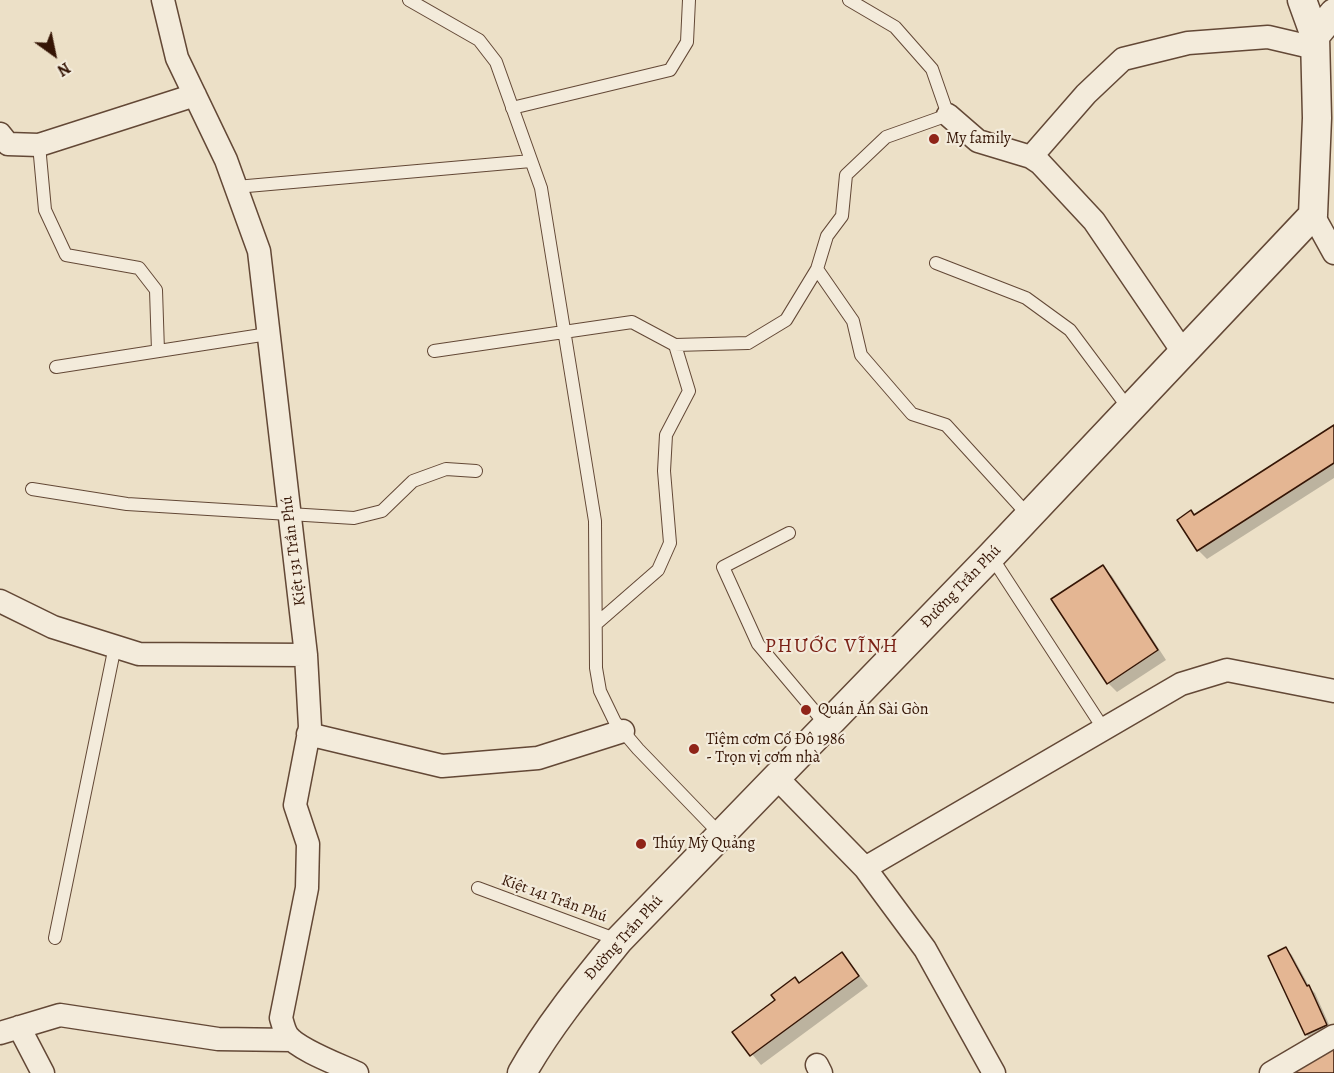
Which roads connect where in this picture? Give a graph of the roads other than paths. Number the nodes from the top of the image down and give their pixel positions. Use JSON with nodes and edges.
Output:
{"nodes":[{"id":1,"x":163,"y":0,"type":"edge"},
{"id":2,"x":409,"y":0,"type":"edge"},
{"id":3,"x":689,"y":0,"type":"edge"},
{"id":4,"x":849,"y":0,"type":"edge"},
{"id":5,"x":1302,"y":0,"type":"edge"},
{"id":6,"x":1334,"y":13,"type":"edge"},
{"id":7,"x":1315,"y":42,"type":"junction"},
{"id":8,"x":195,"y":95,"type":"junction"},
{"id":9,"x":512,"y":108,"type":"junction"},
{"id":10,"x":948,"y":115,"type":"junction"},
{"id":11,"x":0,"y":134,"type":"edge"},
{"id":12,"x":39,"y":145,"type":"junction"},
{"id":13,"x":1031,"y":157,"type":"junction"},
{"id":14,"x":531,"y":161,"type":"junction"},
{"id":15,"x":236,"y":188,"type":"junction"},
{"id":16,"x":1313,"y":216,"type":"junction"},
{"id":17,"x":1334,"y":253,"type":"edge"},
{"id":18,"x":936,"y":263,"type":"dead end"},
{"id":19,"x":817,"y":268,"type":"junction"},
{"id":20,"x":564,"y":332,"type":"junction"},
{"id":21,"x":268,"y":334,"type":"junction"},
{"id":22,"x":675,"y":345,"type":"junction"},
{"id":23,"x":158,"y":351,"type":"junction"},
{"id":24,"x":434,"y":351,"type":"dead end"},
{"id":25,"x":1183,"y":352,"type":"junction"},
{"id":26,"x":56,"y":367,"type":"dead end"},
{"id":27,"x":1129,"y":409,"type":"junction"},
{"id":28,"x":476,"y":471,"type":"dead end"},
{"id":29,"x":32,"y":489,"type":"dead end"},
{"id":30,"x":289,"y":514,"type":"junction"},
{"id":31,"x":1028,"y":515,"type":"junction"},
{"id":32,"x":789,"y":533,"type":"dead end"},
{"id":33,"x":991,"y":556,"type":"junction"},
{"id":34,"x":0,"y":601,"type":"edge"},
{"id":35,"x":596,"y":624,"type":"junction"},
{"id":36,"x":115,"y":646,"type":"junction"},
{"id":37,"x":306,"y":655,"type":"junction"},
{"id":38,"x":1334,"y":691,"type":"edge"},
{"id":39,"x":827,"y":726,"type":"junction"},
{"id":40,"x":1102,"y":728,"type":"junction"},
{"id":41,"x":623,"y":731,"type":"junction"},
{"id":42,"x":309,"y":734,"type":"junction"},
{"id":43,"x":777,"y":778,"type":"junction"},
{"id":44,"x":722,"y":835,"type":"junction"},
{"id":45,"x":865,"y":868,"type":"junction"},
{"id":46,"x":478,"y":888,"type":"dead end"},
{"id":47,"x":55,"y":938,"type":"dead end"},
{"id":48,"x":619,"y":940,"type":"junction"},
{"id":49,"x":9,"y":1030,"type":"edge"},
{"id":50,"x":1334,"y":1036,"type":"edge"},
{"id":51,"x":292,"y":1040,"type":"junction"},
{"id":52,"x":984,"y":1069,"type":"edge"},
{"id":53,"x":43,"y":1073,"type":"edge"},
{"id":54,"x":357,"y":1073,"type":"edge"},
{"id":55,"x":522,"y":1073,"type":"edge"},
{"id":56,"x":1271,"y":1073,"type":"edge"}],
"edges":[{"from":1,"to":8,"type":"street","name":"Kiệt 131 Trần Phú"},
{"from":2,"to":9,"type":"lane"},
{"from":3,"to":9,"type":"lane"},
{"from":4,"to":10,"type":"lane"},
{"from":5,"to":7,"type":"street"},
{"from":6,"to":7,"type":"street"},
{"from":7,"to":13,"type":"street"},
{"from":7,"to":16,"type":"street"},
{"from":8,"to":12,"type":"street"},
{"from":8,"to":15,"type":"street","name":"Kiệt 131 Trần Phú"},
{"from":9,"to":14,"type":"lane"},
{"from":10,"to":13,"type":"street"},
{"from":10,"to":19,"type":"lane"},
{"from":11,"to":12,"type":"street"},
{"from":12,"to":23,"type":"lane"},
{"from":13,"to":25,"type":"street"},
{"from":14,"to":15,"type":"lane"},
{"from":14,"to":20,"type":"lane"},
{"from":15,"to":21,"type":"street","name":"Kiệt 131 Trần Phú"},
{"from":16,"to":17,"type":"street"},
{"from":16,"to":25,"type":"street","name":"Đường Trần Phú"},
{"from":18,"to":27,"type":"lane"},
{"from":19,"to":22,"type":"lane"},
{"from":19,"to":31,"type":"lane"},
{"from":20,"to":22,"type":"lane"},
{"from":20,"to":24,"type":"lane"},
{"from":20,"to":35,"type":"lane"},
{"from":21,"to":23,"type":"lane"},
{"from":21,"to":30,"type":"street","name":"Kiệt 131 Trần Phú"},
{"from":22,"to":35,"type":"lane"},
{"from":23,"to":26,"type":"lane"},
{"from":25,"to":27,"type":"street","name":"Đường Trần Phú"},
{"from":27,"to":31,"type":"street","name":"Đường Trần Phú"},
{"from":28,"to":30,"type":"lane"},
{"from":29,"to":30,"type":"lane"},
{"from":30,"to":37,"type":"street","name":"Kiệt 131 Trần Phú"},
{"from":31,"to":33,"type":"street","name":"Đường Trần Phú"},
{"from":32,"to":39,"type":"lane"},
{"from":33,"to":39,"type":"street","name":"Đường Trần Phú"},
{"from":33,"to":40,"type":"lane"},
{"from":34,"to":36,"type":"street"},
{"from":35,"to":41,"type":"lane"},
{"from":36,"to":37,"type":"street"},
{"from":36,"to":47,"type":"lane"},
{"from":37,"to":42,"type":"street","name":"Kiệt 131 Trần Phú"},
{"from":38,"to":40,"type":"street"},
{"from":39,"to":43,"type":"street","name":"Đường Trần Phú"},
{"from":40,"to":45,"type":"street"},
{"from":41,"to":42,"type":"street"},
{"from":41,"to":44,"type":"lane"},
{"from":42,"to":51,"type":"street","name":"Kiệt 131 Trần Phú"},
{"from":43,"to":44,"type":"street","name":"Đường Trần Phú"},
{"from":43,"to":45,"type":"street"},
{"from":44,"to":48,"type":"street","name":"Đường Trần Phú"},
{"from":45,"to":52,"type":"street"},
{"from":46,"to":48,"type":"lane","name":"Kiệt 141 Trần Phú"},
{"from":48,"to":55,"type":"street","name":"Đường Trần Phú"},
{"from":49,"to":51,"type":"street"},
{"from":49,"to":53,"type":"street"},
{"from":50,"to":56,"type":"street"},
{"from":51,"to":54,"type":"street"}]}
